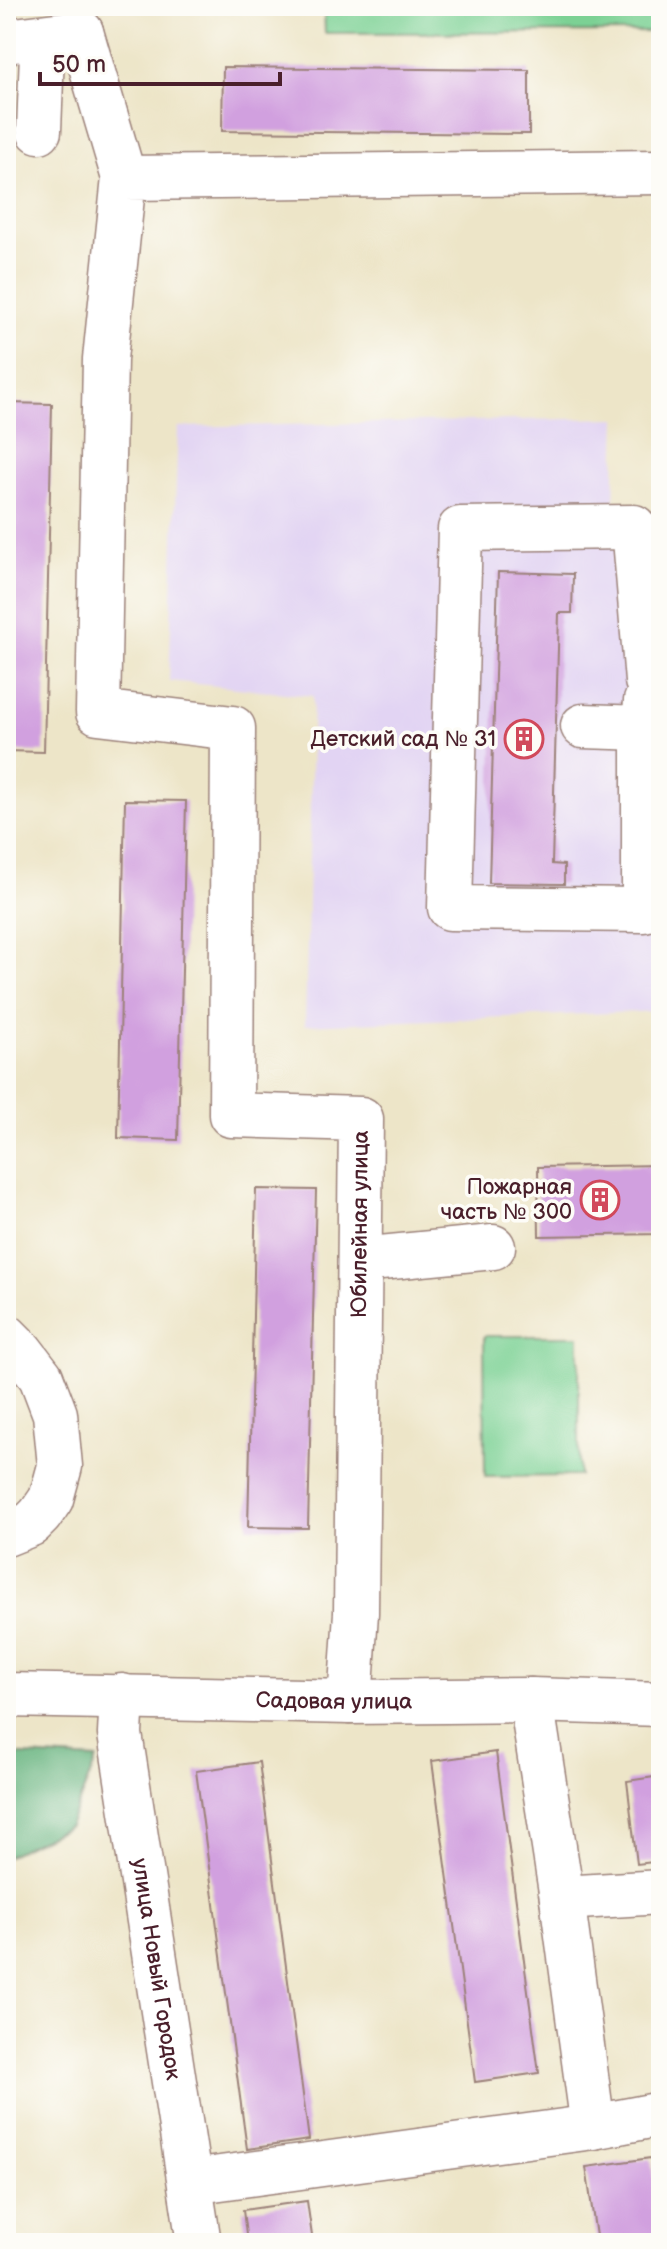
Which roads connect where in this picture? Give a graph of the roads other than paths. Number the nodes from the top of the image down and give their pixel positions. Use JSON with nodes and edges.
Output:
{"nodes":[{"id":1,"x":79,"y":19,"type":"edge"},
{"id":2,"x":6,"y":41,"type":"edge"},
{"id":3,"x":39,"y":131,"type":"dead end"},
{"id":4,"x":661,"y":172,"type":"edge"},
{"id":5,"x":124,"y":178,"type":"junction"},
{"id":6,"x":654,"y":679,"type":"edge"},
{"id":7,"x":583,"y":726,"type":"dead end"},
{"id":8,"x":644,"y":728,"type":"junction"},
{"id":9,"x":493,"y":1247,"type":"dead end"},
{"id":10,"x":360,"y":1260,"type":"junction"},
{"id":11,"x":6,"y":1336,"type":"edge"},
{"id":12,"x":6,"y":1534,"type":"edge"},
{"id":13,"x":6,"y":1695,"type":"edge"},
{"id":14,"x":122,"y":1696,"type":"junction"},
{"id":15,"x":531,"y":1700,"type":"junction"},
{"id":16,"x":350,"y":1702,"type":"junction"},
{"id":17,"x":661,"y":1704,"type":"edge"},
{"id":18,"x":661,"y":1892,"type":"edge"},
{"id":19,"x":562,"y":1898,"type":"junction"},
{"id":20,"x":661,"y":2114,"type":"edge"},
{"id":21,"x":593,"y":2127,"type":"junction"},
{"id":22,"x":191,"y":2182,"type":"junction"},
{"id":23,"x":199,"y":2243,"type":"edge"}],
"edges":[{"from":1,"to":2,"type":"street"},
{"from":1,"to":3,"type":"street"},
{"from":1,"to":5,"type":"street"},
{"from":4,"to":5,"type":"street"},
{"from":5,"to":10,"type":"street","name":"Юбилейная улица"},
{"from":6,"to":8,"type":"street"},
{"from":6,"to":8,"type":"street"},
{"from":7,"to":8,"type":"street"},
{"from":9,"to":10,"type":"street"},
{"from":10,"to":16,"type":"street","name":"Юбилейная улица"},
{"from":11,"to":12,"type":"street"},
{"from":13,"to":14,"type":"street","name":"Садовая улица"},
{"from":14,"to":16,"type":"street","name":"Садовая улица"},
{"from":14,"to":22,"type":"street","name":"улица Новый Городок"},
{"from":15,"to":16,"type":"street","name":"Садовая улица"},
{"from":15,"to":17,"type":"street","name":"Садовая улица"},
{"from":15,"to":19,"type":"street"},
{"from":18,"to":19,"type":"street"},
{"from":19,"to":21,"type":"street"},
{"from":20,"to":21,"type":"street"},
{"from":21,"to":22,"type":"street"},
{"from":22,"to":23,"type":"street","name":"улица Новый Городок"}]}
